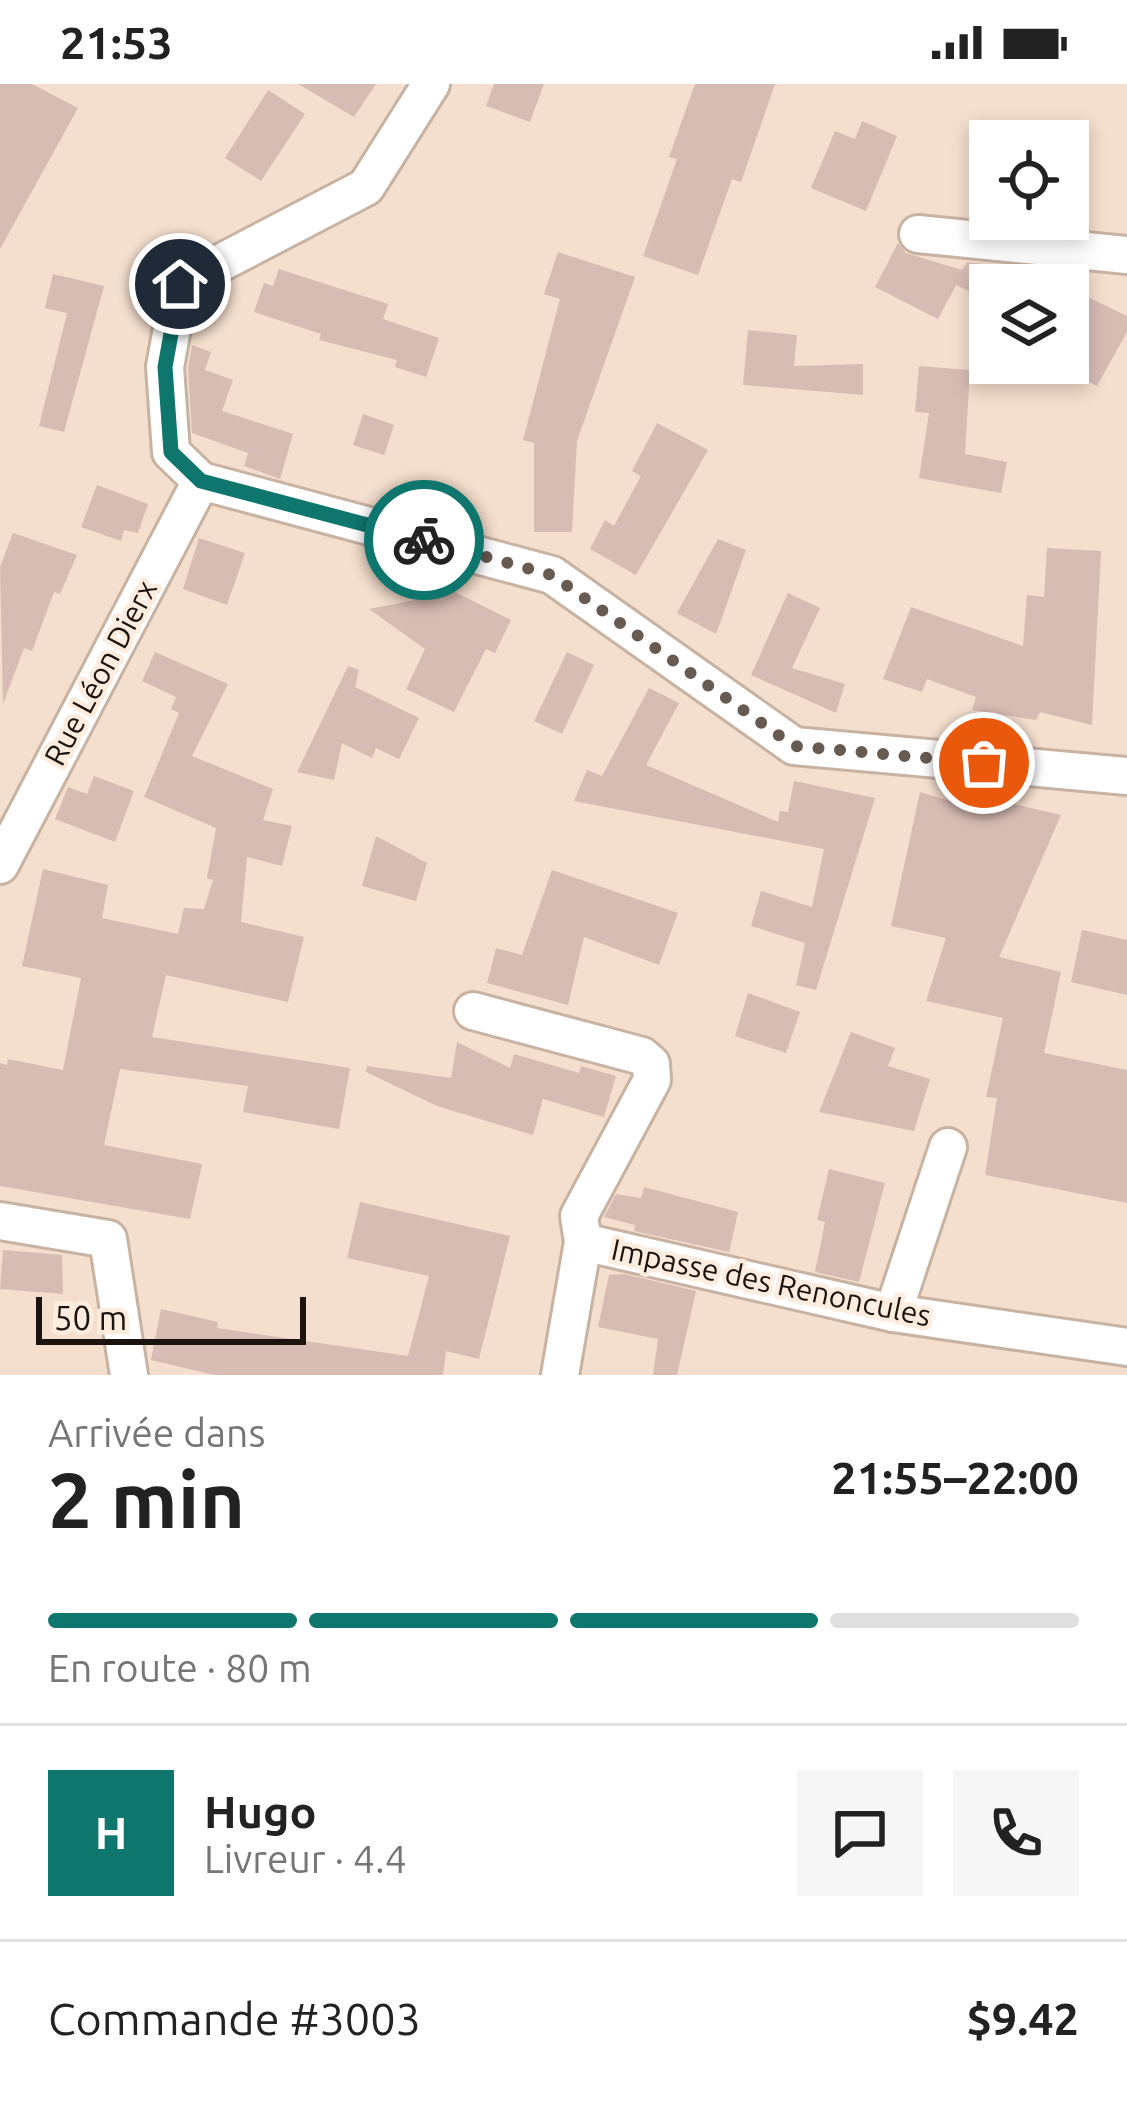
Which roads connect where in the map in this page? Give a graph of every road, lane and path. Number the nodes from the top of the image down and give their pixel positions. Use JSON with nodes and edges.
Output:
{"nodes":[{"id":1,"x":431,"y":84,"type":"edge"},
{"id":2,"x":918,"y":234,"type":"dead end"},
{"id":3,"x":1127,"y":256,"type":"edge"},
{"id":4,"x":201,"y":481,"type":"junction"},
{"id":5,"x":1127,"y":776,"type":"edge"},
{"id":6,"x":0,"y":865,"type":"edge"},
{"id":7,"x":473,"y":1011,"type":"dead end"},
{"id":8,"x":948,"y":1147,"type":"dead end"},
{"id":9,"x":0,"y":1221,"type":"edge"},
{"id":10,"x":583,"y":1242,"type":"junction"},
{"id":11,"x":893,"y":1313,"type":"junction"},
{"id":12,"x":1127,"y":1347,"type":"edge"},
{"id":13,"x":129,"y":1375,"type":"edge"},
{"id":14,"x":560,"y":1375,"type":"edge"},
{"id":15,"x":1118,"y":1375,"type":"edge"}],
"edges":[{"from":1,"to":4,"type":"street"},
{"from":2,"to":3,"type":"street"},
{"from":4,"to":5,"type":"street"},
{"from":4,"to":6,"type":"street","name":"Rue Léon Dierx"},
{"from":7,"to":10,"type":"street","name":"Impasse des Renoncules"},
{"from":8,"to":11,"type":"street"},
{"from":9,"to":13,"type":"street"},
{"from":10,"to":11,"type":"street","name":"Impasse des Renoncules"},
{"from":10,"to":14,"type":"street"},
{"from":11,"to":12,"type":"street","name":"Impasse des Renoncules"},
{"from":12,"to":15,"type":"street"}]}
